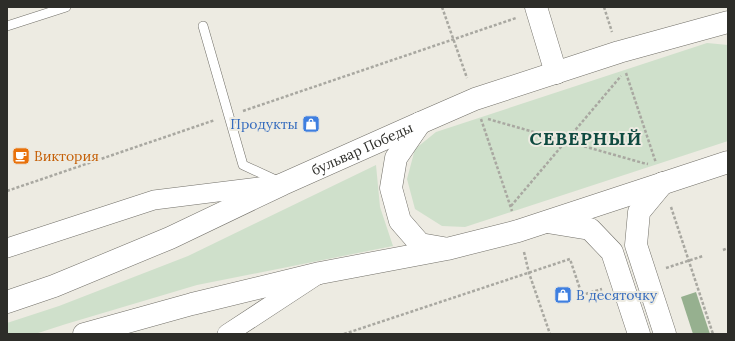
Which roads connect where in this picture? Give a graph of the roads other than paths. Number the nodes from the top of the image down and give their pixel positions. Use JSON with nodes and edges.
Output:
{"nodes":[{"id":1,"x":66,"y":7,"type":"edge"},
{"id":2,"x":536,"y":9,"type":"edge"},
{"id":3,"x":725,"y":25,"type":"edge"},
{"id":4,"x":7,"y":26,"type":"edge"},
{"id":5,"x":203,"y":26,"type":"dead end"},
{"id":6,"x":556,"y":73,"type":"junction"},
{"id":7,"x":420,"y":123,"type":"junction"},
{"id":8,"x":728,"y":162,"type":"edge"},
{"id":9,"x":660,"y":174,"type":"junction"},
{"id":10,"x":283,"y":184,"type":"junction"},
{"id":11,"x":547,"y":222,"type":"junction"},
{"id":12,"x":7,"y":248,"type":"edge"},
{"id":13,"x":447,"y":249,"type":"junction"},
{"id":14,"x":320,"y":273,"type":"junction"},
{"id":15,"x":7,"y":302,"type":"edge"},
{"id":16,"x":84,"y":334,"type":"edge"},
{"id":17,"x":227,"y":334,"type":"edge"},
{"id":18,"x":639,"y":334,"type":"edge"},
{"id":19,"x":665,"y":334,"type":"edge"}],
"edges":[{"from":1,"to":4,"type":"lane"},
{"from":2,"to":6,"type":"main road"},
{"from":3,"to":6,"type":"main road","name":"бульвар Победы"},
{"from":5,"to":10,"type":"lane"},
{"from":6,"to":7,"type":"main road","name":"бульвар Победы"},
{"from":7,"to":10,"type":"main road","name":"бульвар Победы"},
{"from":7,"to":13,"type":"main road"},
{"from":8,"to":9,"type":"main road"},
{"from":9,"to":11,"type":"main road"},
{"from":9,"to":19,"type":"main road"},
{"from":10,"to":12,"type":"street"},
{"from":10,"to":15,"type":"main road","name":"бульвар Победы"},
{"from":11,"to":13,"type":"main road"},
{"from":11,"to":18,"type":"main road"},
{"from":13,"to":14,"type":"main road"},
{"from":14,"to":16,"type":"main road"},
{"from":14,"to":17,"type":"street"}]}
